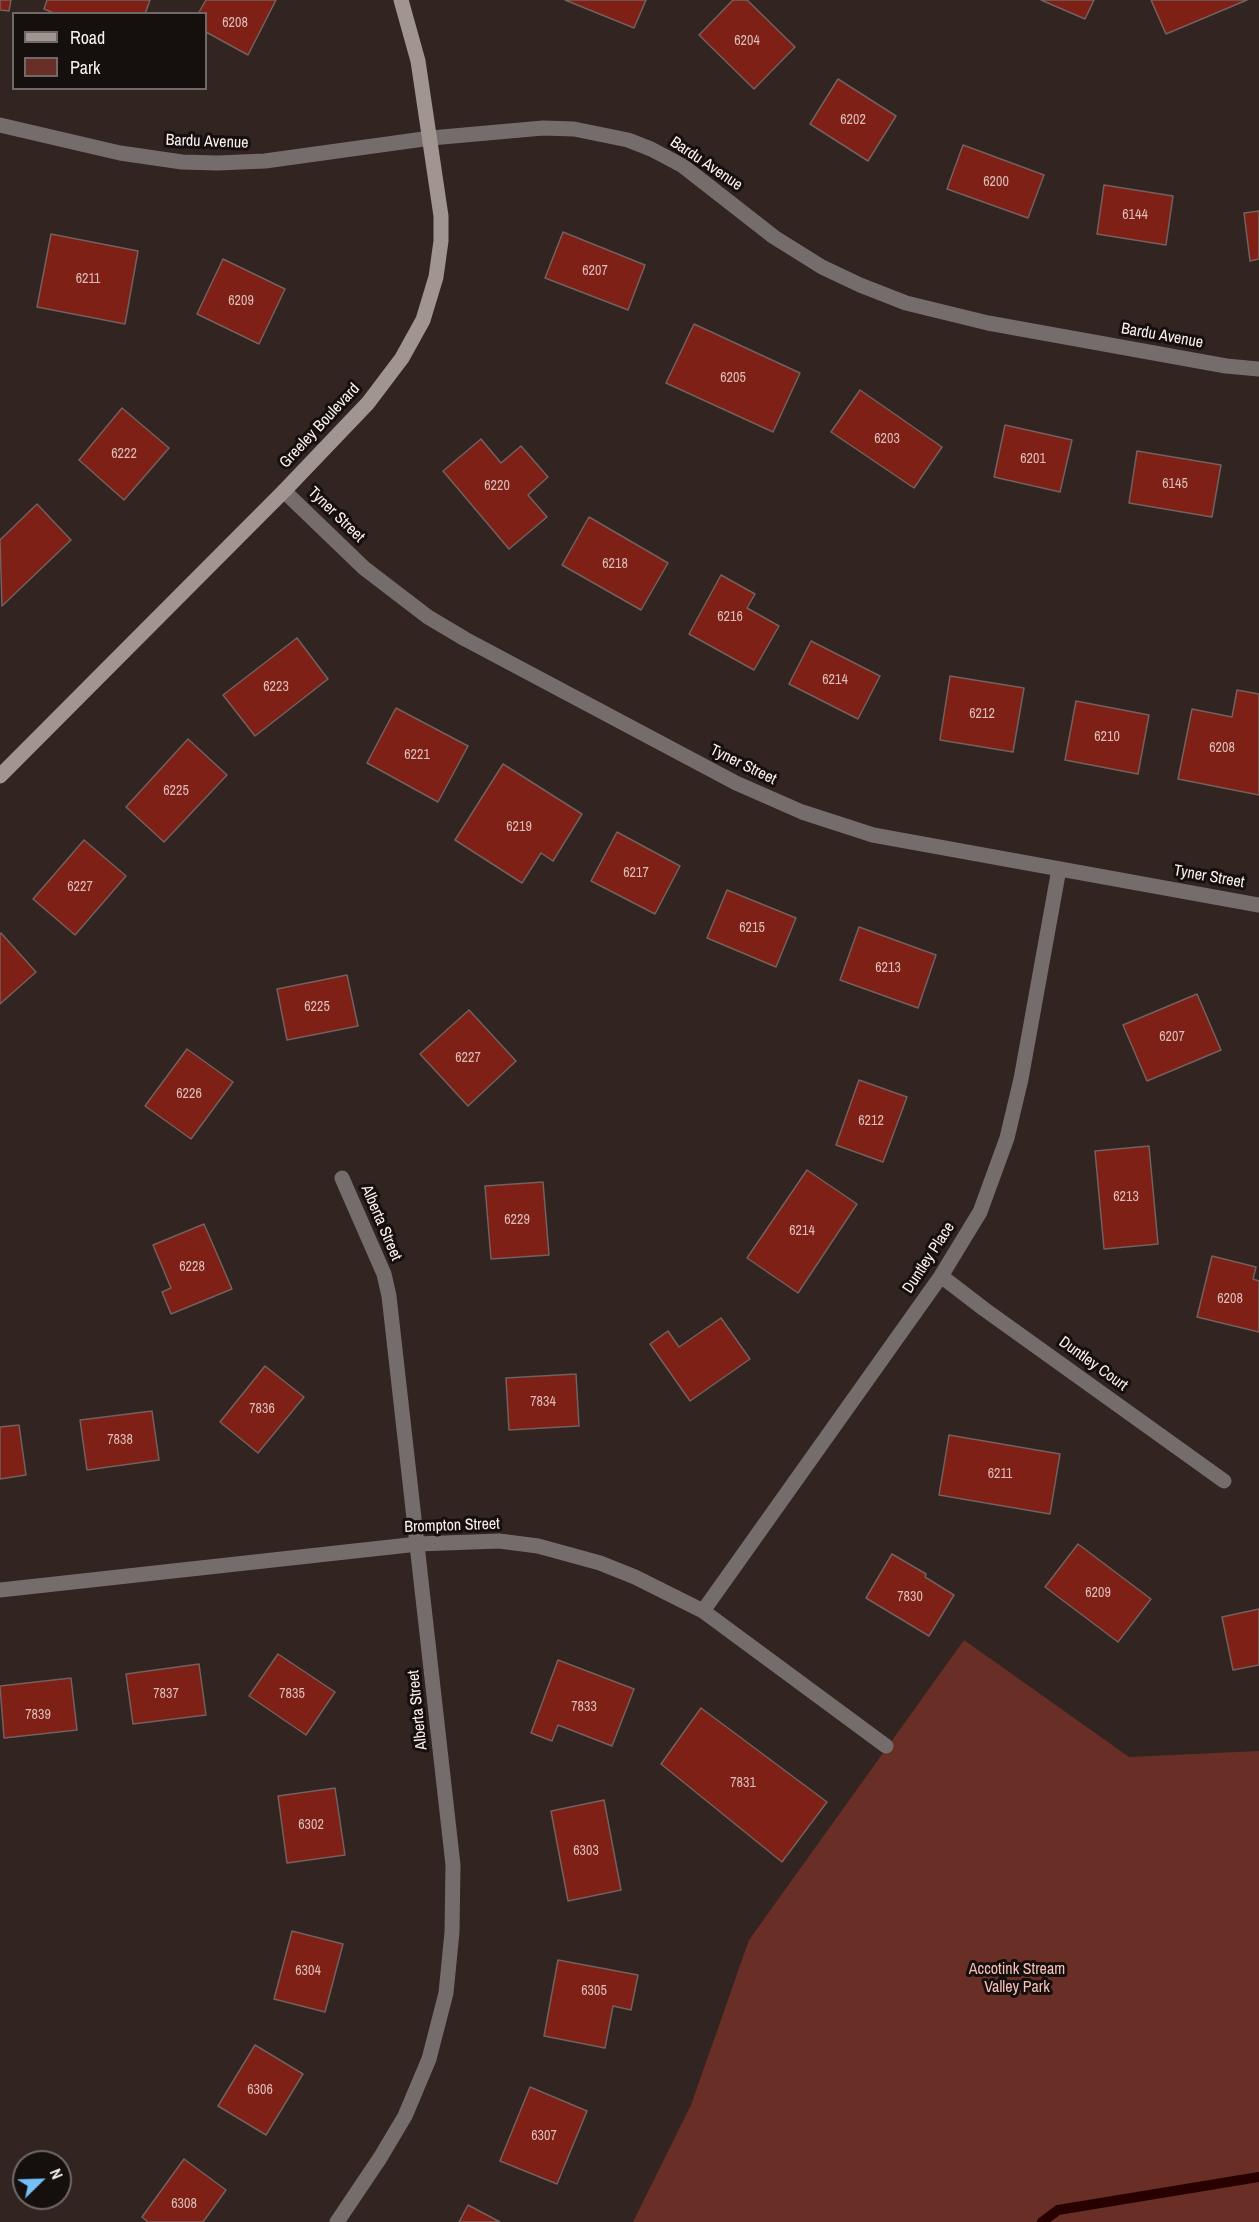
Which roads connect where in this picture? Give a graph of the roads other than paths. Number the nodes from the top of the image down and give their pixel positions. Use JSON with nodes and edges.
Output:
{"nodes":[{"id":1,"x":401,"y":0,"type":"edge"},
{"id":2,"x":0,"y":125,"type":"edge"},
{"id":3,"x":431,"y":138,"type":"junction"},
{"id":4,"x":1259,"y":369,"type":"edge"},
{"id":5,"x":284,"y":491,"type":"junction"},
{"id":6,"x":0,"y":776,"type":"edge"},
{"id":7,"x":1059,"y":869,"type":"junction"},
{"id":8,"x":1259,"y":905,"type":"edge"},
{"id":9,"x":342,"y":1178,"type":"dead end"},
{"id":10,"x":941,"y":1275,"type":"junction"},
{"id":11,"x":1224,"y":1480,"type":"dead end"},
{"id":12,"x":418,"y":1544,"type":"junction"},
{"id":13,"x":0,"y":1590,"type":"edge"},
{"id":14,"x":703,"y":1611,"type":"junction"},
{"id":15,"x":886,"y":1746,"type":"dead end"},
{"id":16,"x":337,"y":2222,"type":"edge"}],
"edges":[{"from":1,"to":3,"type":"street","name":"Greeley Boulevard"},
{"from":2,"to":3,"type":"street","name":"Bardu Avenue"},
{"from":3,"to":4,"type":"street","name":"Bardu Avenue"},
{"from":3,"to":5,"type":"street","name":"Greeley Boulevard"},
{"from":5,"to":6,"type":"street","name":"Greeley Boulevard"},
{"from":5,"to":7,"type":"street","name":"Tyner Street"},
{"from":7,"to":8,"type":"street","name":"Tyner Street"},
{"from":7,"to":10,"type":"street","name":"Duntley Place"},
{"from":9,"to":12,"type":"street","name":"Alberta Street"},
{"from":10,"to":11,"type":"street","name":"Duntley Court"},
{"from":10,"to":14,"type":"street","name":"Duntley Place"},
{"from":12,"to":13,"type":"street","name":"Brompton Street"},
{"from":12,"to":14,"type":"street","name":"Brompton Street"},
{"from":12,"to":16,"type":"street","name":"Alberta Street"},
{"from":14,"to":15,"type":"street","name":"Brompton Street"}]}
